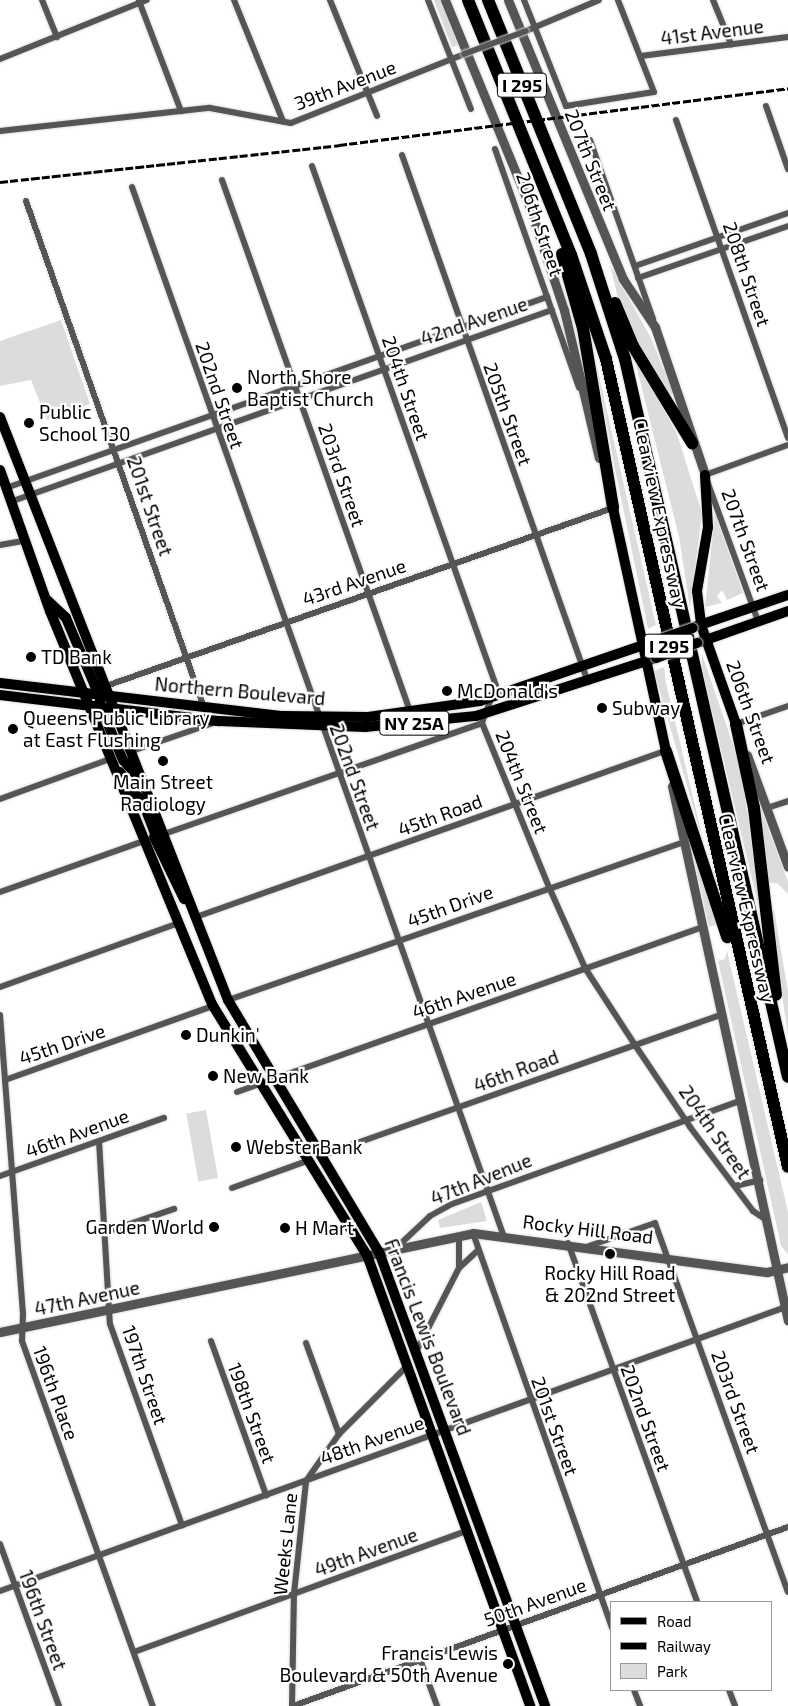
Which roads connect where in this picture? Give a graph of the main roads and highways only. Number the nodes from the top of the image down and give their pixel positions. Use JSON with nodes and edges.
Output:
{"nodes":[{"id":1,"x":488,"y":0,"type":"edge"},
{"id":2,"x":469,"y":3,"type":"edge"},
{"id":3,"x":522,"y":133,"type":"junction"},
{"id":4,"x":557,"y":170,"type":"junction"},
{"id":5,"x":0,"y":417,"type":"edge"},
{"id":6,"x":692,"y":443,"type":"road end"},
{"id":7,"x":0,"y":470,"type":"edge"},
{"id":8,"x":705,"y":475,"type":"road end"},
{"id":9,"x":613,"y":508,"type":"joint"},
{"id":10,"x":788,"y":595,"type":"edge"},
{"id":11,"x":44,"y":598,"type":"junction"},
{"id":12,"x":788,"y":611,"type":"edge"},
{"id":13,"x":697,"y":626,"type":"junction"},
{"id":14,"x":701,"y":641,"type":"junction"},
{"id":15,"x":643,"y":654,"type":"junction"},
{"id":16,"x":0,"y":683,"type":"edge"},
{"id":17,"x":86,"y":693,"type":"junction"},
{"id":18,"x":0,"y":695,"type":"edge"},
{"id":19,"x":99,"y":695,"type":"junction"},
{"id":20,"x":110,"y":696,"type":"junction"},
{"id":21,"x":89,"y":706,"type":"junction"},
{"id":22,"x":109,"y":708,"type":"junction"},
{"id":23,"x":319,"y":722,"type":"junction"},
{"id":24,"x":736,"y":724,"type":"joint"},
{"id":25,"x":666,"y":751,"type":"joint"},
{"id":26,"x":142,"y":782,"type":"junction"},
{"id":27,"x":154,"y":837,"type":"junction"},
{"id":28,"x":751,"y":1012,"type":"junction"},
{"id":29,"x":788,"y":1072,"type":"edge"},
{"id":30,"x":788,"y":1077,"type":"edge"},
{"id":31,"x":788,"y":1167,"type":"edge"},
{"id":32,"x":530,"y":1706,"type":"edge"},
{"id":33,"x":545,"y":1706,"type":"edge"}],
"edges":[{"from":1,"to":4,"type":"highway","name":"Clearview Expressway","number":"I 295"},
{"from":2,"to":3,"type":"highway","name":"Clearview Expressway","number":"I 295"},
{"from":3,"to":9,"type":"highway"},
{"from":3,"to":28,"type":"highway","name":"Clearview Expressway","number":"I 295"},
{"from":4,"to":6,"type":"highway"},
{"from":4,"to":30,"type":"highway","name":"Clearview Expressway","number":"I 295"},
{"from":5,"to":20,"type":"main road","name":"Francis Lewis Boulevard"},
{"from":7,"to":11,"type":"main road","name":"Francis Lewis Boulevard"},
{"from":8,"to":13,"type":"main road","name":"206th Street"},
{"from":9,"to":15,"type":"main road"},
{"from":10,"to":13,"type":"main road","name":"Northern Boulevard"},
{"from":11,"to":17,"type":"main road","name":"Francis Lewis Boulevard"},
{"from":11,"to":19,"type":"main road"},
{"from":12,"to":14,"type":"main road","name":"Northern Boulevard"},
{"from":13,"to":14,"type":"main road","name":"206th Street"},
{"from":13,"to":15,"type":"main road","name":"Northern Boulevard","bridge":true},
{"from":14,"to":15,"type":"main road","name":"Northern Boulevard","bridge":true},
{"from":14,"to":24,"type":"main road","name":"206th Street"},
{"from":15,"to":23,"type":"main road","name":"Northern Boulevard","number":"NY 25A"},
{"from":15,"to":23,"type":"main road","name":"Northern Boulevard","number":"NY 25A"},
{"from":15,"to":25,"type":"main road"},
{"from":16,"to":17,"type":"main road","name":"Northern Boulevard"},
{"from":17,"to":19,"type":"main road","name":"Northern Boulevard"},
{"from":17,"to":21,"type":"main road","name":"Francis Lewis Boulevard"},
{"from":17,"to":22,"type":"main road"},
{"from":18,"to":21,"type":"main road","name":"Northern Boulevard","number":"NY 25A"},
{"from":19,"to":20,"type":"main road","name":"Northern Boulevard"},
{"from":19,"to":22,"type":"main road"},
{"from":20,"to":22,"type":"main road","name":"Francis Lewis Boulevard"},
{"from":20,"to":23,"type":"main road","name":"Northern Boulevard"},
{"from":21,"to":22,"type":"main road","name":"Northern Boulevard","number":"NY 25A"},
{"from":21,"to":27,"type":"main road","name":"Francis Lewis Boulevard"},
{"from":22,"to":23,"type":"main road","name":"Northern Boulevard","number":"NY 25A"},
{"from":22,"to":26,"type":"main road","name":"Francis Lewis Boulevard"},
{"from":22,"to":26,"type":"main road"},
{"from":24,"to":29,"type":"highway"},
{"from":25,"to":28,"type":"highway"},
{"from":26,"to":27,"type":"main road","name":"Francis Lewis Boulevard"},
{"from":27,"to":32,"type":"main road","name":"Francis Lewis Boulevard"},
{"from":27,"to":33,"type":"main road","name":"Francis Lewis Boulevard"},
{"from":28,"to":31,"type":"highway","name":"Clearview Expressway","number":"I 295"}]}
